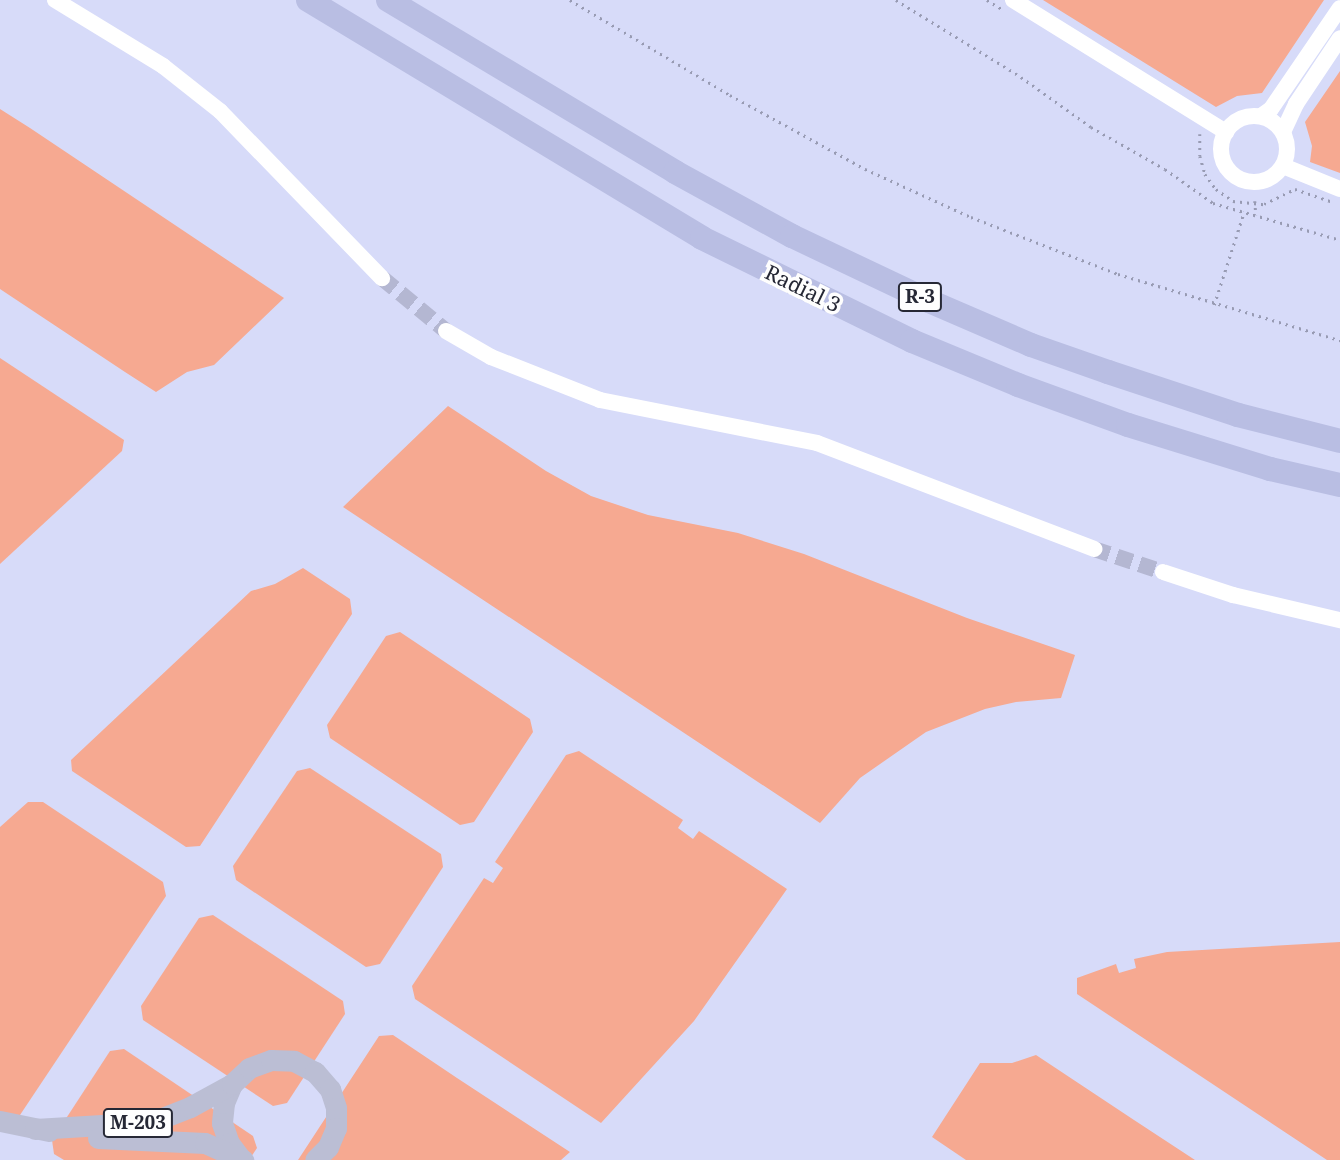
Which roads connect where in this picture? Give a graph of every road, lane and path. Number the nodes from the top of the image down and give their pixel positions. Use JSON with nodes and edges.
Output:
{"nodes":[{"id":1,"x":55,"y":0,"type":"edge"},
{"id":2,"x":308,"y":0,"type":"edge"},
{"id":3,"x":388,"y":0,"type":"edge"},
{"id":4,"x":570,"y":0,"type":"edge"},
{"id":5,"x":896,"y":0,"type":"edge"},
{"id":6,"x":987,"y":0,"type":"edge"},
{"id":7,"x":1012,"y":7,"type":"edge"},
{"id":8,"x":1340,"y":8,"type":"edge"},
{"id":9,"x":1340,"y":38,"type":"edge"},
{"id":10,"x":1261,"y":117,"type":"junction"},
{"id":11,"x":1195,"y":129,"type":"dead end"},
{"id":12,"x":1226,"y":131,"type":"junction"},
{"id":13,"x":1283,"y":132,"type":"junction"},
{"id":14,"x":1283,"y":166,"type":"junction"},
{"id":15,"x":1340,"y":189,"type":"edge"},
{"id":16,"x":1255,"y":203,"type":"junction"},
{"id":17,"x":1340,"y":205,"type":"edge"},
{"id":18,"x":1244,"y":212,"type":"junction"},
{"id":19,"x":1256,"y":216,"type":"junction"},
{"id":20,"x":1340,"y":240,"type":"edge"},
{"id":21,"x":382,"y":278,"type":"tunnel mouth"},
{"id":22,"x":1214,"y":305,"type":"junction"},
{"id":23,"x":446,"y":331,"type":"tunnel mouth"},
{"id":24,"x":1340,"y":340,"type":"edge"},
{"id":25,"x":1340,"y":441,"type":"edge"},
{"id":26,"x":1340,"y":485,"type":"edge"},
{"id":27,"x":1094,"y":549,"type":"tunnel mouth"},
{"id":28,"x":1163,"y":572,"type":"tunnel mouth"},
{"id":29,"x":1340,"y":620,"type":"edge"},
{"id":30,"x":232,"y":1084,"type":"junction"},
{"id":31,"x":0,"y":1121,"type":"edge"},
{"id":32,"x":35,"y":1129,"type":"junction"},
{"id":33,"x":319,"y":1159,"type":"edge"},
{"id":34,"x":242,"y":1160,"type":"edge"}],
"edges":[{"from":1,"to":21,"type":"street"},
{"from":2,"to":26,"type":"highway","name":"Radial 3","number":"R-3"},
{"from":3,"to":25,"type":"highway","name":"Radial 3","number":"R-3"},
{"from":4,"to":22,"type":"path"},
{"from":5,"to":18,"type":"path"},
{"from":6,"to":7,"type":"path"},
{"from":7,"to":12,"type":"street"},
{"from":8,"to":10,"type":"street"},
{"from":9,"to":13,"type":"street"},
{"from":10,"to":12,"type":"street"},
{"from":10,"to":13,"type":"street"},
{"from":11,"to":16,"type":"path"},
{"from":12,"to":14,"type":"street"},
{"from":13,"to":14,"type":"street"},
{"from":14,"to":15,"type":"street"},
{"from":16,"to":17,"type":"path"},
{"from":16,"to":19,"type":"path"},
{"from":18,"to":19,"type":"path"},
{"from":18,"to":22,"type":"path"},
{"from":19,"to":20,"type":"path"},
{"from":22,"to":24,"type":"path"},
{"from":23,"to":27,"type":"street"},
{"from":28,"to":29,"type":"street"},
{"from":30,"to":32,"type":"main road","number":"M-203"},
{"from":30,"to":33,"type":"main road","number":"M-203"},
{"from":30,"to":34,"type":"main road","number":"M-203"},
{"from":31,"to":32,"type":"main road","number":"M-203"},
{"from":32,"to":34,"type":"main road","number":"M-203"}]}
